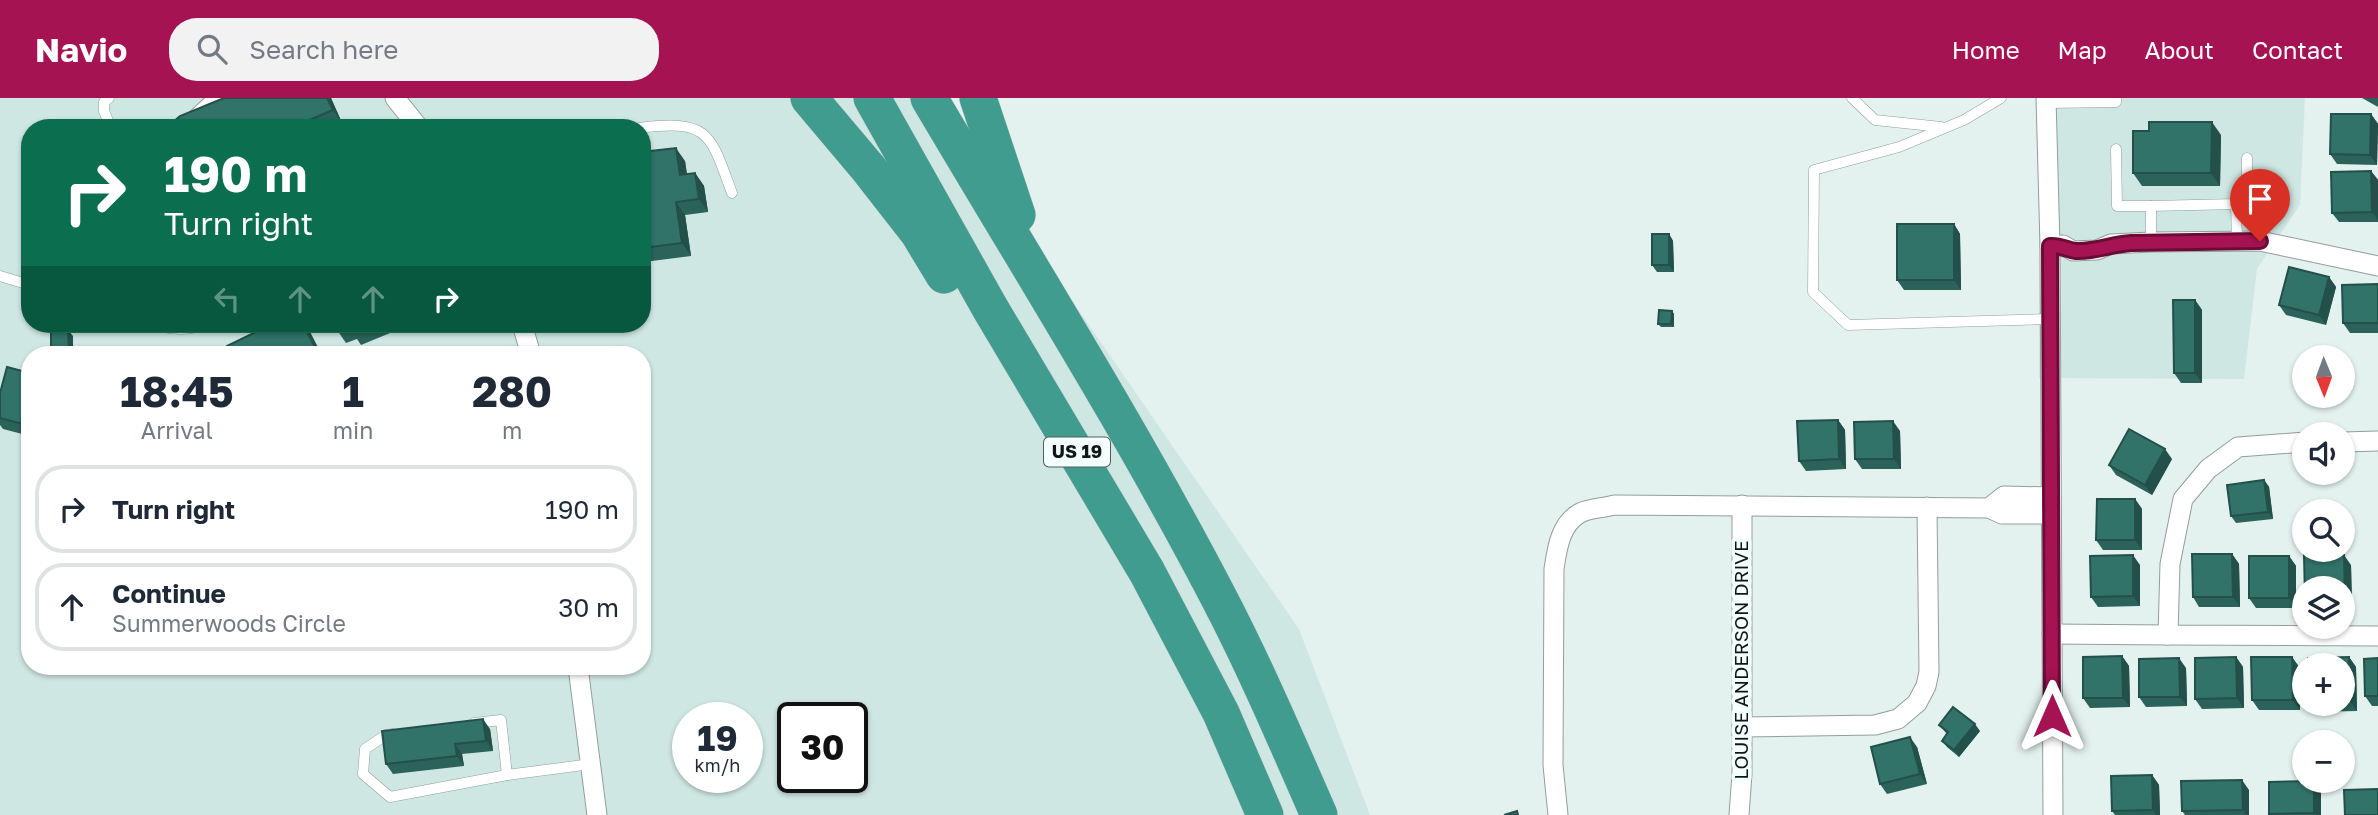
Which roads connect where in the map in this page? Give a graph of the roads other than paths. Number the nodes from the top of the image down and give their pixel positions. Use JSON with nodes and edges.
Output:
{"nodes":[{"id":1,"x":108,"y":98,"type":"edge"},
{"id":2,"x":218,"y":98,"type":"edge"},
{"id":3,"x":394,"y":98,"type":"edge"},
{"id":4,"x":809,"y":98,"type":"edge"},
{"id":5,"x":872,"y":98,"type":"edge"},
{"id":6,"x":929,"y":98,"type":"edge"},
{"id":7,"x":978,"y":98,"type":"edge"},
{"id":8,"x":2001,"y":98,"type":"edge"},
{"id":9,"x":2116,"y":98,"type":"edge"},
{"id":10,"x":1857,"y":99,"type":"edge"},
{"id":11,"x":2046,"y":100,"type":"edge"},
{"id":12,"x":107,"y":119,"type":"edge"},
{"id":13,"x":196,"y":119,"type":"edge"},
{"id":14,"x":412,"y":119,"type":"edge"},
{"id":15,"x":651,"y":127,"type":"edge"},
{"id":16,"x":1945,"y":128,"type":"junction"},
{"id":17,"x":2116,"y":149,"type":"dead end"},
{"id":18,"x":2247,"y":158,"type":"dead end"},
{"id":19,"x":732,"y":193,"type":"dead end"},
{"id":20,"x":2236,"y":204,"type":"junction"},
{"id":21,"x":2151,"y":206,"type":"junction"},
{"id":22,"x":2236,"y":241,"type":"junction"},
{"id":23,"x":2151,"y":242,"type":"junction"},
{"id":24,"x":2056,"y":245,"type":"junction"},
{"id":25,"x":2378,"y":266,"type":"edge"},
{"id":26,"x":0,"y":276,"type":"edge"},
{"id":27,"x":21,"y":282,"type":"edge"},
{"id":28,"x":1048,"y":298,"type":"junction"},
{"id":29,"x":2049,"y":319,"type":"junction"},
{"id":30,"x":2378,"y":441,"type":"edge"},
{"id":31,"x":2355,"y":442,"type":"edge"},
{"id":32,"x":2292,"y":443,"type":"edge"},
{"id":33,"x":1742,"y":505,"type":"junction"},
{"id":34,"x":2051,"y":506,"type":"junction"},
{"id":35,"x":1927,"y":507,"type":"junction"},
{"id":36,"x":1147,"y":572,"type":"junction"},
{"id":37,"x":2052,"y":634,"type":"junction"},
{"id":38,"x":2168,"y":635,"type":"junction"},
{"id":39,"x":2378,"y":636,"type":"edge"},
{"id":40,"x":579,"y":675,"type":"edge"},
{"id":41,"x":462,"y":725,"type":"edge"},
{"id":42,"x":1742,"y":727,"type":"junction"},
{"id":43,"x":398,"y":733,"type":"edge"},
{"id":44,"x":591,"y":764,"type":"junction"},
{"id":45,"x":507,"y":775,"type":"junction"},
{"id":46,"x":597,"y":815,"type":"edge"},
{"id":47,"x":1265,"y":815,"type":"edge"},
{"id":48,"x":1319,"y":815,"type":"edge"},
{"id":49,"x":1558,"y":815,"type":"edge"},
{"id":50,"x":1739,"y":815,"type":"edge"},
{"id":51,"x":2053,"y":815,"type":"edge"}],
"edges":[{"from":1,"to":12,"type":"lane"},
{"from":2,"to":13,"type":"street"},
{"from":3,"to":14,"type":"street"},
{"from":4,"to":36,"type":"highway"},
{"from":5,"to":36,"type":"highway","number":"US 19"},
{"from":6,"to":28,"type":"highway","number":"US 19"},
{"from":7,"to":28,"type":"highway"},
{"from":8,"to":16,"type":"lane"},
{"from":9,"to":11,"type":"lane"},
{"from":10,"to":16,"type":"lane"},
{"from":11,"to":24,"type":"street"},
{"from":15,"to":19,"type":"lane"},
{"from":16,"to":29,"type":"lane"},
{"from":17,"to":21,"type":"lane"},
{"from":18,"to":20,"type":"lane"},
{"from":20,"to":21,"type":"lane"},
{"from":20,"to":22,"type":"lane"},
{"from":21,"to":23,"type":"lane"},
{"from":22,"to":23,"type":"street"},
{"from":22,"to":25,"type":"street"},
{"from":23,"to":24,"type":"street"},
{"from":24,"to":29,"type":"street"},
{"from":26,"to":27,"type":"lane"},
{"from":28,"to":48,"type":"highway","number":"US 19"},
{"from":29,"to":34,"type":"street"},
{"from":30,"to":31,"type":"street"},
{"from":32,"to":38,"type":"street"},
{"from":33,"to":35,"type":"street"},
{"from":33,"to":42,"type":"street","name":"LOUISE ANDERSON DRIVE"},
{"from":33,"to":49,"type":"street"},
{"from":34,"to":35,"type":"street"},
{"from":34,"to":37,"type":"street"},
{"from":35,"to":42,"type":"street"},
{"from":36,"to":47,"type":"highway","number":"US 19"},
{"from":37,"to":38,"type":"street"},
{"from":37,"to":51,"type":"street"},
{"from":38,"to":39,"type":"street"},
{"from":40,"to":44,"type":"street"},
{"from":41,"to":45,"type":"lane"},
{"from":42,"to":50,"type":"street","name":"LOUISE ANDERSON DRIVE"},
{"from":43,"to":45,"type":"lane"},
{"from":44,"to":45,"type":"lane"},
{"from":44,"to":46,"type":"street"}]}
